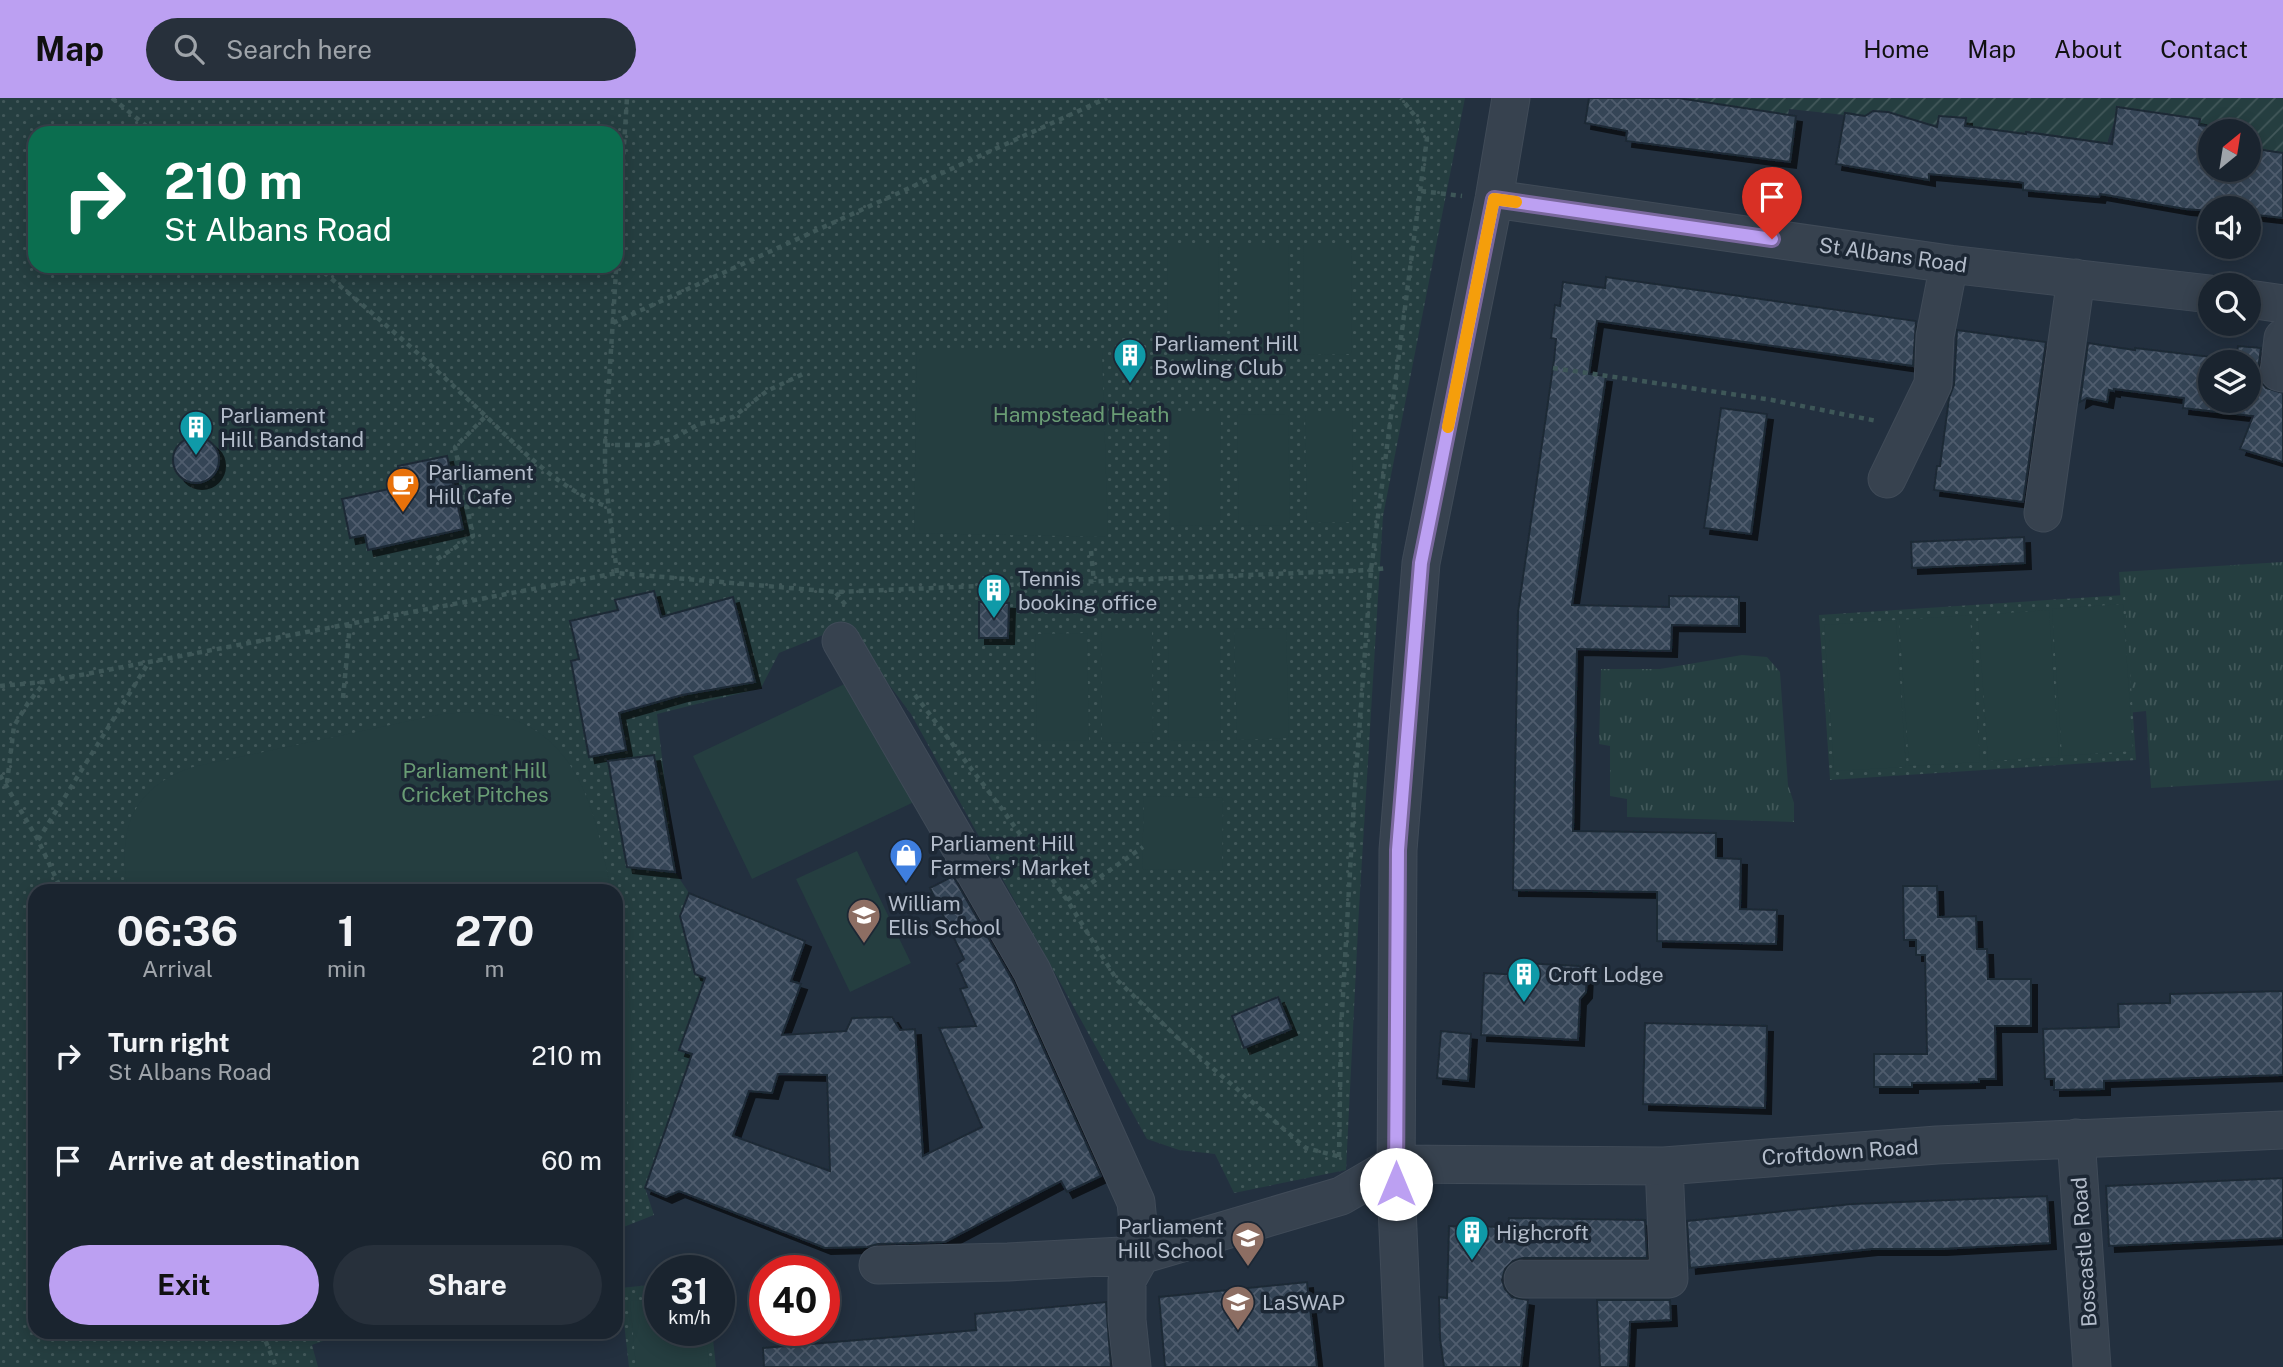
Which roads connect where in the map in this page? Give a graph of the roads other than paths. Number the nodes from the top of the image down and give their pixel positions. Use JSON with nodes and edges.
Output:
{"nodes":[{"id":1,"x":1511,"y":98,"type":"edge"},
{"id":2,"x":1494,"y":199,"type":"junction"},
{"id":3,"x":1950,"y":264,"type":"junction"},
{"id":4,"x":2076,"y":278,"type":"junction"},
{"id":5,"x":2198,"y":293,"type":"edge"},
{"id":6,"x":2261,"y":301,"type":"edge"},
{"id":7,"x":2283,"y":304,"type":"edge"},
{"id":8,"x":2283,"y":338,"type":"edge"},
{"id":9,"x":2283,"y":373,"type":"edge"},
{"id":10,"x":1887,"y":479,"type":"dead end"},
{"id":11,"x":2043,"y":513,"type":"dead end"},
{"id":12,"x":847,"y":627,"type":"road end"},
{"id":13,"x":2283,"y":1130,"type":"edge"},
{"id":14,"x":2076,"y":1138,"type":"junction"},
{"id":15,"x":1396,"y":1164,"type":"junction"},
{"id":16,"x":1664,"y":1166,"type":"junction"},
{"id":17,"x":1141,"y":1255,"type":"junction"},
{"id":18,"x":877,"y":1265,"type":"dead end"},
{"id":19,"x":1523,"y":1279,"type":"dead end"},
{"id":20,"x":1132,"y":1367,"type":"edge"},
{"id":21,"x":1404,"y":1367,"type":"edge"},
{"id":22,"x":2092,"y":1367,"type":"edge"}],
"edges":[{"from":1,"to":2,"type":"street"},
{"from":2,"to":3,"type":"street","name":"St Albans Road"},
{"from":2,"to":15,"type":"street"},
{"from":3,"to":4,"type":"street","name":"St Albans Road"},
{"from":3,"to":10,"type":"street"},
{"from":4,"to":5,"type":"street","name":"St Albans Road"},
{"from":4,"to":11,"type":"street"},
{"from":6,"to":7,"type":"street"},
{"from":8,"to":9,"type":"street"},
{"from":12,"to":17,"type":"street"},
{"from":13,"to":14,"type":"street","name":"Croftdown Road"},
{"from":14,"to":16,"type":"street","name":"Croftdown Road"},
{"from":14,"to":22,"type":"street","name":"Boscastle Road"},
{"from":15,"to":16,"type":"street","name":"Croftdown Road"},
{"from":15,"to":17,"type":"street"},
{"from":15,"to":21,"type":"street"},
{"from":16,"to":19,"type":"street"},
{"from":17,"to":18,"type":"street"},
{"from":17,"to":20,"type":"street"}]}
